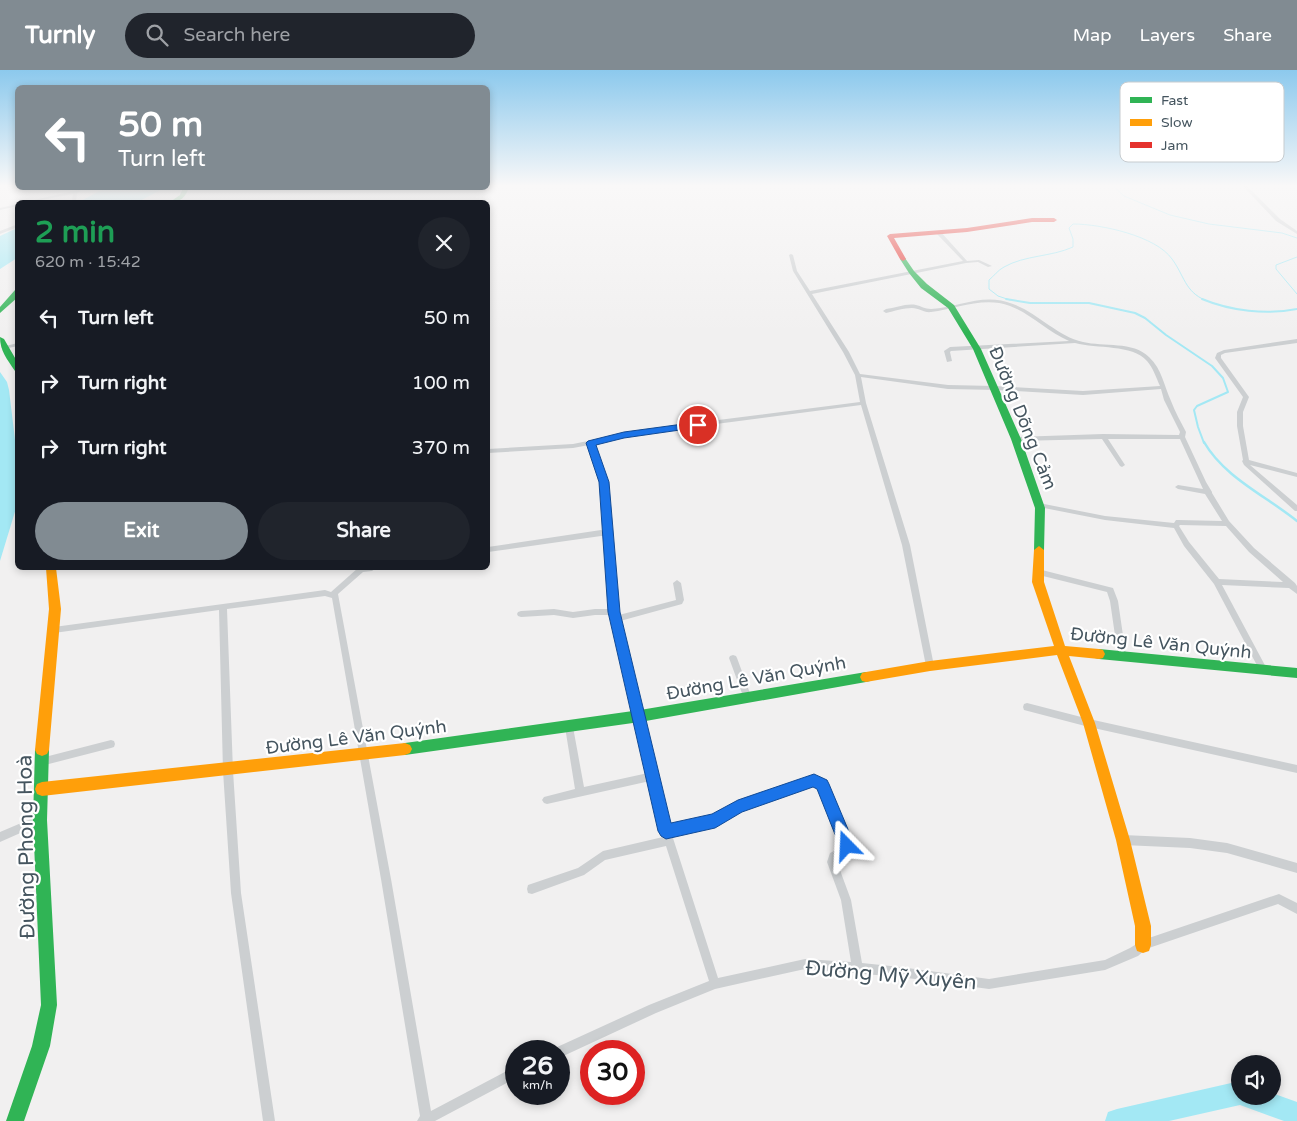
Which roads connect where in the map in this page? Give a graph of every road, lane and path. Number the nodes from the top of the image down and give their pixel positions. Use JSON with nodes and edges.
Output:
{"nodes":[{"id":1,"x":901,"y":235,"type":"edge"},
{"id":2,"x":941,"y":235,"type":"edge"},
{"id":3,"x":792,"y":255,"type":"dead end"},
{"id":4,"x":966,"y":262,"type":"junction"},
{"id":5,"x":990,"y":266,"type":"dead end"},
{"id":6,"x":911,"y":272,"type":"junction"},
{"id":7,"x":809,"y":293,"type":"junction"},
{"id":8,"x":15,"y":295,"type":"edge"},
{"id":9,"x":951,"y":306,"type":"junction"},
{"id":10,"x":0,"y":310,"type":"edge"},
{"id":11,"x":886,"y":311,"type":"dead end"},
{"id":12,"x":1075,"y":342,"type":"junction"},
{"id":13,"x":1297,"y":342,"type":"edge"},
{"id":14,"x":2,"y":343,"type":"edge"},
{"id":15,"x":15,"y":344,"type":"edge"},
{"id":16,"x":977,"y":349,"type":"junction"},
{"id":17,"x":949,"y":361,"type":"dead end"},
{"id":18,"x":15,"y":365,"type":"edge"},
{"id":19,"x":858,"y":374,"type":"junction"},
{"id":20,"x":1163,"y":387,"type":"junction"},
{"id":21,"x":995,"y":388,"type":"junction"},
{"id":22,"x":863,"y":403,"type":"junction"},
{"id":23,"x":1104,"y":436,"type":"junction"},
{"id":24,"x":1182,"y":437,"type":"junction"},
{"id":25,"x":1016,"y":439,"type":"junction"},
{"id":26,"x":591,"y":443,"type":"junction"},
{"id":27,"x":490,"y":451,"type":"edge"},
{"id":28,"x":1245,"y":461,"type":"junction"},
{"id":29,"x":1122,"y":465,"type":"dead end"},
{"id":30,"x":1297,"y":475,"type":"edge"},
{"id":31,"x":1178,"y":487,"type":"dead end"},
{"id":32,"x":1209,"y":492,"type":"junction"},
{"id":33,"x":1039,"y":505,"type":"junction"},
{"id":34,"x":1297,"y":509,"type":"edge"},
{"id":35,"x":1228,"y":524,"type":"junction"},
{"id":36,"x":1176,"y":526,"type":"junction"},
{"id":37,"x":607,"y":535,"type":"junction"},
{"id":38,"x":490,"y":550,"type":"edge"},
{"id":39,"x":52,"y":570,"type":"edge"},
{"id":40,"x":359,"y":570,"type":"edge"},
{"id":41,"x":1038,"y":572,"type":"junction"},
{"id":42,"x":677,"y":582,"type":"dead end"},
{"id":43,"x":1217,"y":582,"type":"junction"},
{"id":44,"x":1294,"y":588,"type":"edge"},
{"id":45,"x":333,"y":594,"type":"junction"},
{"id":46,"x":223,"y":606,"type":"junction"},
{"id":47,"x":521,"y":614,"type":"dead end"},
{"id":48,"x":615,"y":616,"type":"junction"},
{"id":49,"x":54,"y":630,"type":"junction"},
{"id":50,"x":1060,"y":650,"type":"junction"},
{"id":51,"x":1122,"y":656,"type":"junction"},
{"id":52,"x":734,"y":658,"type":"dead end"},
{"id":53,"x":930,"y":666,"type":"junction"},
{"id":54,"x":1264,"y":671,"type":"junction"},
{"id":55,"x":1297,"y":673,"type":"edge"},
{"id":56,"x":747,"y":696,"type":"junction"},
{"id":57,"x":1027,"y":707,"type":"dead end"},
{"id":58,"x":640,"y":716,"type":"junction"},
{"id":59,"x":1089,"y":723,"type":"junction"},
{"id":60,"x":569,"y":727,"type":"junction"},
{"id":61,"x":111,"y":744,"type":"dead end"},
{"id":62,"x":362,"y":755,"type":"junction"},
{"id":63,"x":41,"y":762,"type":"junction"},
{"id":64,"x":1297,"y":769,"type":"edge"},
{"id":65,"x":228,"y":770,"type":"junction"},
{"id":66,"x":653,"y":776,"type":"junction"},
{"id":67,"x":42,"y":789,"type":"junction"},
{"id":68,"x":580,"y":792,"type":"junction"},
{"id":69,"x":547,"y":800,"type":"dead end"},
{"id":70,"x":40,"y":820,"type":"junction"},
{"id":71,"x":667,"y":836,"type":"junction"},
{"id":72,"x":0,"y":837,"type":"edge"},
{"id":73,"x":1123,"y":840,"type":"junction"},
{"id":74,"x":1297,"y":868,"type":"edge"},
{"id":75,"x":532,"y":890,"type":"dead end"},
{"id":76,"x":1297,"y":909,"type":"edge"},
{"id":77,"x":1143,"y":946,"type":"junction"},
{"id":78,"x":857,"y":968,"type":"junction"},
{"id":79,"x":715,"y":984,"type":"junction"},
{"id":80,"x":570,"y":1047,"type":"edge"},
{"id":81,"x":505,"y":1078,"type":"edge"},
{"id":82,"x":424,"y":1120,"type":"edge"},
{"id":83,"x":15,"y":1121,"type":"edge"},
{"id":84,"x":269,"y":1121,"type":"edge"}],
"edges":[{"from":1,"to":6,"type":"street","name":"Đường Dõng Cảm"},
{"from":2,"to":4,"type":"street"},
{"from":3,"to":7,"type":"street"},
{"from":4,"to":5,"type":"street"},
{"from":4,"to":6,"type":"street"},
{"from":6,"to":7,"type":"street"},
{"from":6,"to":9,"type":"street","name":"Đường Dõng Cảm"},
{"from":7,"to":19,"type":"street"},
{"from":8,"to":10,"type":"street"},
{"from":9,"to":11,"type":"street"},
{"from":9,"to":12,"type":"street"},
{"from":9,"to":16,"type":"street","name":"Đường Dõng Cảm"},
{"from":12,"to":16,"type":"street"},
{"from":12,"to":20,"type":"street"},
{"from":13,"to":28,"type":"street"},
{"from":14,"to":15,"type":"street"},
{"from":14,"to":18,"type":"street"},
{"from":16,"to":17,"type":"street"},
{"from":16,"to":21,"type":"street","name":"Đường Dõng Cảm"},
{"from":19,"to":21,"type":"street"},
{"from":19,"to":22,"type":"street"},
{"from":20,"to":21,"type":"street"},
{"from":20,"to":24,"type":"street"},
{"from":21,"to":25,"type":"street","name":"Đường Dõng Cảm"},
{"from":22,"to":26,"type":"street"},
{"from":22,"to":53,"type":"street"},
{"from":23,"to":24,"type":"street"},
{"from":23,"to":25,"type":"street"},
{"from":23,"to":29,"type":"street"},
{"from":24,"to":32,"type":"street"},
{"from":25,"to":33,"type":"street","name":"Đường Dõng Cảm"},
{"from":26,"to":27,"type":"street"},
{"from":26,"to":37,"type":"street"},
{"from":28,"to":30,"type":"street"},
{"from":28,"to":34,"type":"street"},
{"from":31,"to":32,"type":"street"},
{"from":32,"to":35,"type":"street"},
{"from":33,"to":36,"type":"street"},
{"from":33,"to":41,"type":"street","name":"Đường Dõng Cảm"},
{"from":35,"to":36,"type":"street"},
{"from":35,"to":44,"type":"street"},
{"from":36,"to":43,"type":"street"},
{"from":37,"to":38,"type":"street"},
{"from":37,"to":48,"type":"street"},
{"from":39,"to":49,"type":"street","name":"Đường Phong Hoà"},
{"from":40,"to":45,"type":"street"},
{"from":41,"to":50,"type":"street","name":"Đường Dõng Cảm"},
{"from":41,"to":51,"type":"street"},
{"from":42,"to":48,"type":"street"},
{"from":43,"to":44,"type":"street"},
{"from":43,"to":54,"type":"street"},
{"from":45,"to":46,"type":"street"},
{"from":45,"to":62,"type":"street"},
{"from":46,"to":49,"type":"street"},
{"from":46,"to":65,"type":"street"},
{"from":47,"to":48,"type":"street"},
{"from":48,"to":58,"type":"street"},
{"from":49,"to":63,"type":"street","name":"Đường Phong Hoà"},
{"from":50,"to":51,"type":"street","name":"Đường Lê Văn Quýnh"},
{"from":50,"to":53,"type":"street","name":"Đường Lê Văn Quýnh"},
{"from":50,"to":59,"type":"street","name":"Đường Dõng Cảm"},
{"from":51,"to":54,"type":"street","name":"Đường Lê Văn Quýnh"},
{"from":52,"to":56,"type":"street"},
{"from":53,"to":56,"type":"street","name":"Đường Lê Văn Quýnh"},
{"from":54,"to":55,"type":"street","name":"Đường Lê Văn Quýnh"},
{"from":56,"to":58,"type":"street","name":"Đường Lê Văn Quýnh"},
{"from":57,"to":59,"type":"street"},
{"from":58,"to":60,"type":"street","name":"Đường Lê Văn Quýnh"},
{"from":58,"to":66,"type":"street"},
{"from":59,"to":64,"type":"street"},
{"from":59,"to":73,"type":"street","name":"Đường Dõng Cảm"},
{"from":60,"to":62,"type":"street","name":"Đường Lê Văn Quýnh"},
{"from":60,"to":68,"type":"street"},
{"from":61,"to":63,"type":"street"},
{"from":62,"to":65,"type":"street","name":"Đường Lê Văn Quýnh"},
{"from":62,"to":82,"type":"street"},
{"from":63,"to":67,"type":"street","name":"Đường Phong Hoà"},
{"from":65,"to":67,"type":"street","name":"Đường Lê Văn Quýnh"},
{"from":65,"to":84,"type":"street"},
{"from":66,"to":68,"type":"street"},
{"from":66,"to":71,"type":"street"},
{"from":67,"to":70,"type":"street","name":"Đường Phong Hoà"},
{"from":68,"to":69,"type":"street"},
{"from":70,"to":72,"type":"street"},
{"from":70,"to":83,"type":"street","name":"Đường Phong Hoà"},
{"from":71,"to":75,"type":"street"},
{"from":71,"to":78,"type":"street"},
{"from":71,"to":79,"type":"street"},
{"from":73,"to":74,"type":"street"},
{"from":73,"to":77,"type":"street"},
{"from":76,"to":77,"type":"street","name":"Đường Mỹ Xuyên"},
{"from":77,"to":78,"type":"street","name":"Đường Mỹ Xuyên"},
{"from":78,"to":79,"type":"street","name":"Đường Mỹ Xuyên"},
{"from":79,"to":80,"type":"street","name":"Đường Mỹ Xuyên"},
{"from":81,"to":82,"type":"street"}]}
